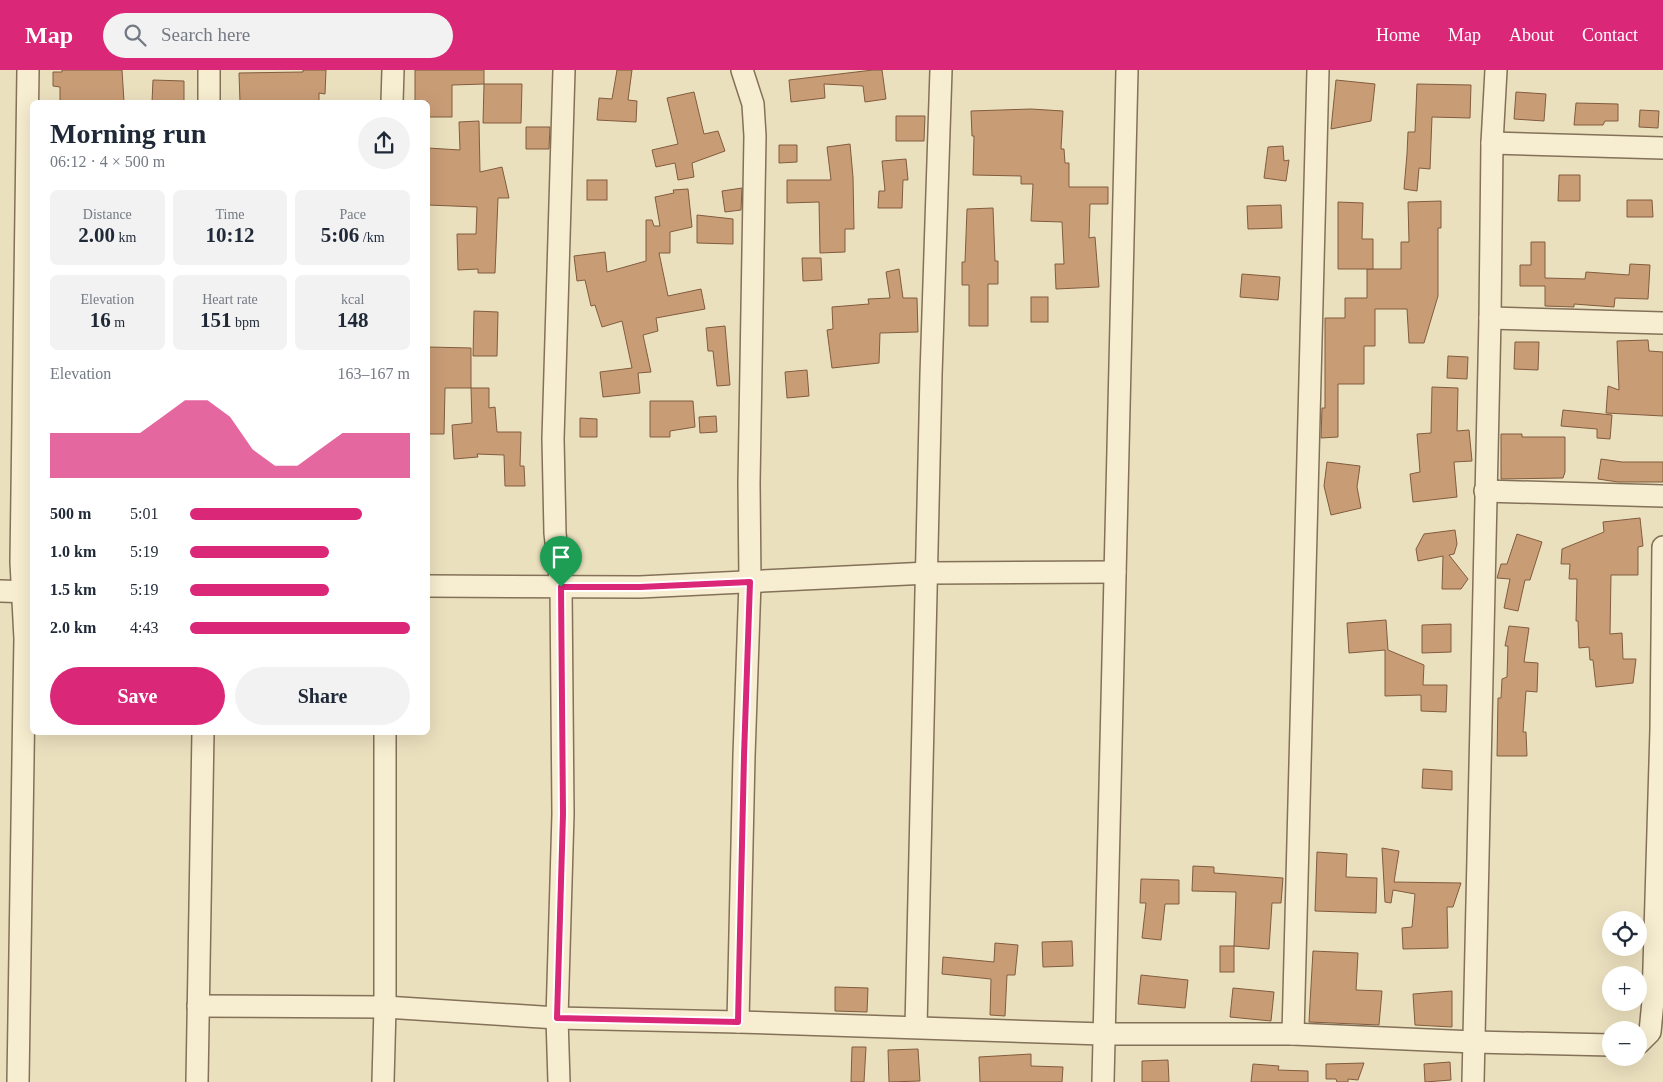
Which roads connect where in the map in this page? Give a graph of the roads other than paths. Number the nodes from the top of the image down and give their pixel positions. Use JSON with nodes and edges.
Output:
{"nodes":[{"id":1,"x":28,"y":70,"type":"edge"},
{"id":2,"x":209,"y":70,"type":"edge"},
{"id":3,"x":393,"y":70,"type":"edge"},
{"id":4,"x":564,"y":70,"type":"edge"},
{"id":5,"x":742,"y":70,"type":"edge"},
{"id":6,"x":941,"y":70,"type":"edge"},
{"id":7,"x":1127,"y":70,"type":"edge"},
{"id":8,"x":1318,"y":70,"type":"edge"},
{"id":9,"x":1496,"y":70,"type":"edge"},
{"id":10,"x":209,"y":100,"type":"edge"},
{"id":11,"x":392,"y":100,"type":"edge"},
{"id":12,"x":1492,"y":143,"type":"junction"},
{"id":13,"x":1663,"y":148,"type":"edge"},
{"id":14,"x":1490,"y":318,"type":"junction"},
{"id":15,"x":1663,"y":323,"type":"edge"},
{"id":16,"x":1485,"y":492,"type":"junction"},
{"id":17,"x":1663,"y":496,"type":"edge"},
{"id":18,"x":1663,"y":547,"type":"edge"},
{"id":19,"x":1115,"y":572,"type":"junction"},
{"id":20,"x":928,"y":573,"type":"junction"},
{"id":21,"x":750,"y":582,"type":"junction"},
{"id":22,"x":430,"y":586,"type":"edge"},
{"id":23,"x":561,"y":587,"type":"junction"},
{"id":24,"x":0,"y":591,"type":"edge"},
{"id":25,"x":28,"y":592,"type":"edge"},
{"id":26,"x":203,"y":735,"type":"edge"},
{"id":27,"x":385,"y":735,"type":"edge"},
{"id":28,"x":198,"y":1006,"type":"junction"},
{"id":29,"x":386,"y":1007,"type":"junction"},
{"id":30,"x":557,"y":1018,"type":"junction"},
{"id":31,"x":738,"y":1022,"type":"junction"},
{"id":32,"x":916,"y":1027,"type":"junction"},
{"id":33,"x":1103,"y":1034,"type":"junction"},
{"id":34,"x":1293,"y":1034,"type":"junction"},
{"id":35,"x":1647,"y":1035,"type":"edge"},
{"id":36,"x":1474,"y":1042,"type":"junction"},
{"id":37,"x":1602,"y":1045,"type":"edge"},
{"id":38,"x":18,"y":1082,"type":"edge"},
{"id":39,"x":197,"y":1082,"type":"edge"},
{"id":40,"x":383,"y":1082,"type":"edge"},
{"id":41,"x":560,"y":1082,"type":"edge"},
{"id":42,"x":1103,"y":1082,"type":"edge"},
{"id":43,"x":1473,"y":1082,"type":"edge"}],
"edges":[{"from":1,"to":25,"type":"street"},
{"from":2,"to":10,"type":"street"},
{"from":3,"to":11,"type":"street"},
{"from":4,"to":23,"type":"street"},
{"from":5,"to":21,"type":"street"},
{"from":6,"to":20,"type":"street"},
{"from":7,"to":19,"type":"street"},
{"from":8,"to":34,"type":"street"},
{"from":9,"to":12,"type":"street"},
{"from":12,"to":13,"type":"street"},
{"from":12,"to":14,"type":"street"},
{"from":14,"to":15,"type":"street"},
{"from":14,"to":16,"type":"street"},
{"from":16,"to":17,"type":"street"},
{"from":16,"to":36,"type":"street"},
{"from":18,"to":35,"type":"street"},
{"from":19,"to":20,"type":"street"},
{"from":19,"to":33,"type":"street"},
{"from":20,"to":21,"type":"street"},
{"from":20,"to":32,"type":"street"},
{"from":21,"to":23,"type":"street"},
{"from":21,"to":31,"type":"street"},
{"from":22,"to":23,"type":"street"},
{"from":23,"to":30,"type":"street"},
{"from":24,"to":25,"type":"street"},
{"from":25,"to":38,"type":"street"},
{"from":26,"to":28,"type":"street"},
{"from":27,"to":29,"type":"street"},
{"from":28,"to":29,"type":"street"},
{"from":28,"to":39,"type":"street"},
{"from":29,"to":30,"type":"street"},
{"from":29,"to":40,"type":"street"},
{"from":30,"to":31,"type":"street"},
{"from":30,"to":41,"type":"street"},
{"from":31,"to":32,"type":"street"},
{"from":32,"to":33,"type":"street"},
{"from":33,"to":34,"type":"street"},
{"from":33,"to":42,"type":"street"},
{"from":34,"to":36,"type":"street"},
{"from":36,"to":37,"type":"street"},
{"from":36,"to":43,"type":"street"}]}
